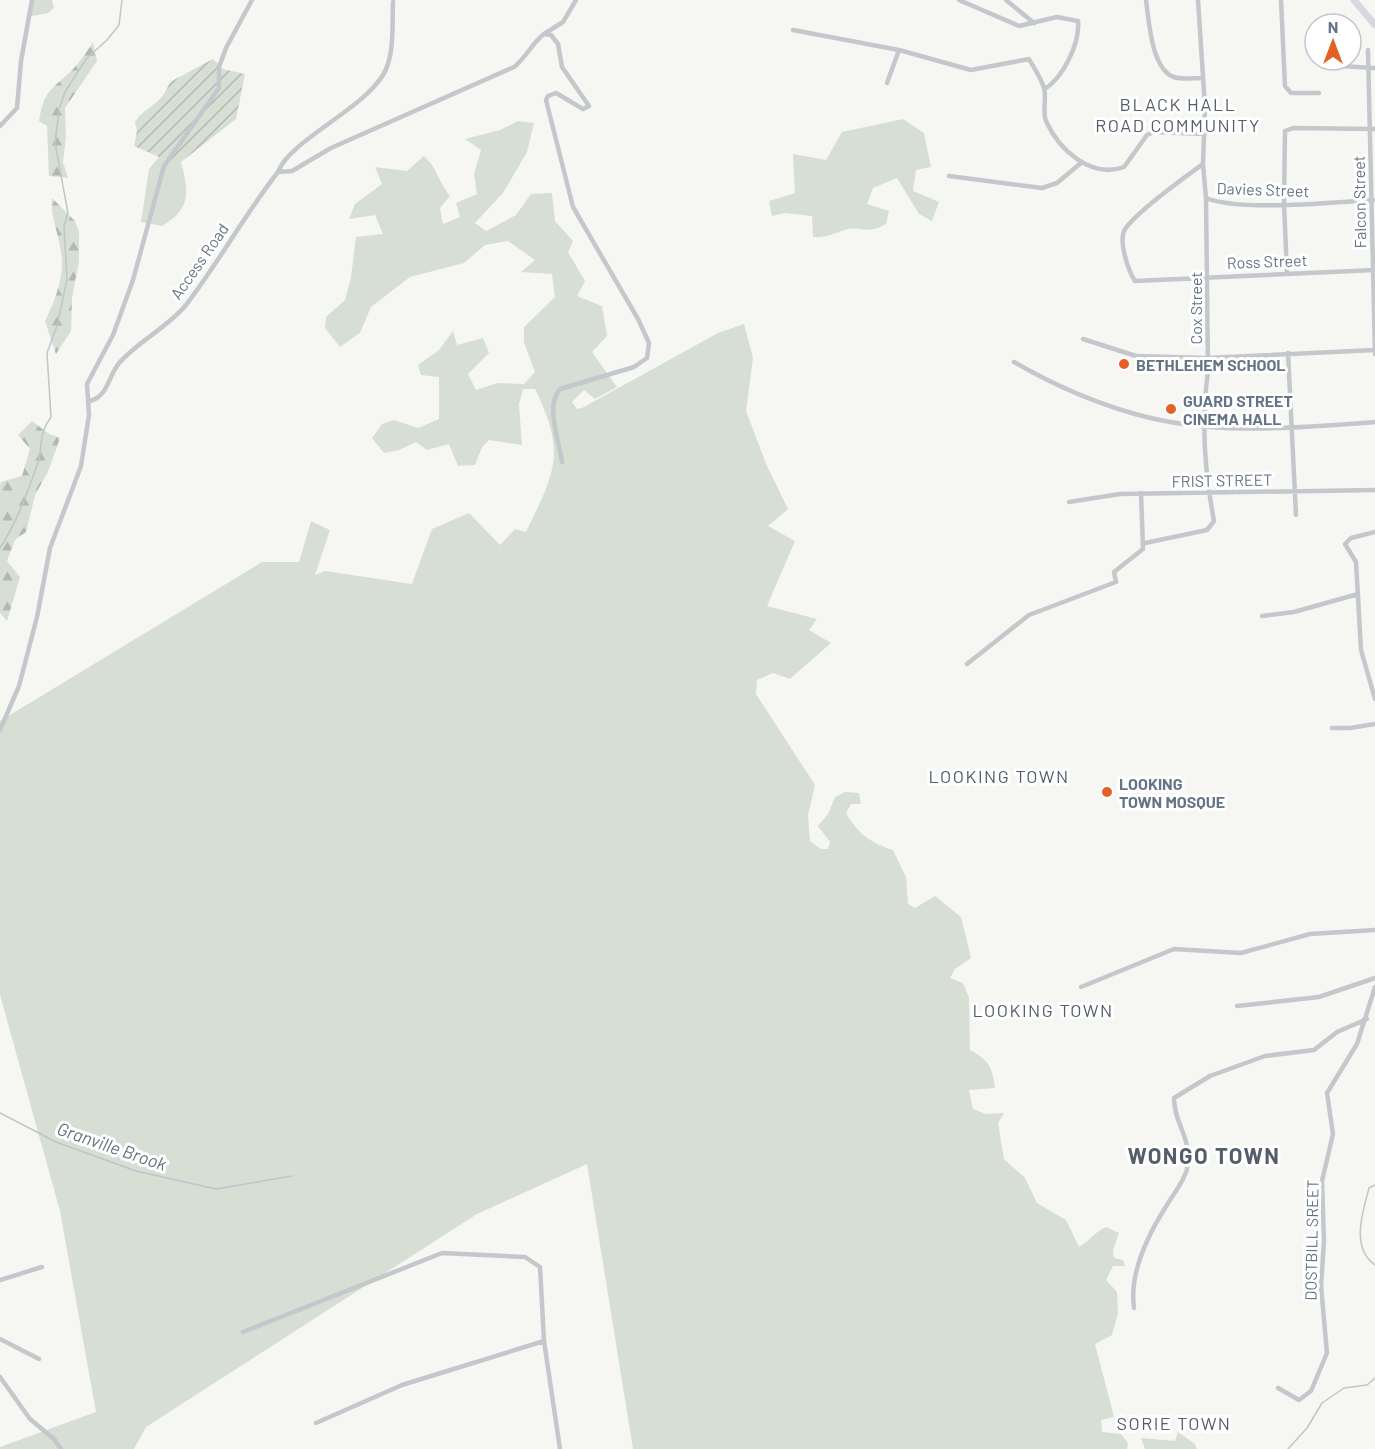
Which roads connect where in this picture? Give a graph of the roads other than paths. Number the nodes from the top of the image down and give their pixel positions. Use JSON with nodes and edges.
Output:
{"nodes":[{"id":1,"x":32,"y":0,"type":"edge"},
{"id":2,"x":252,"y":0,"type":"edge"},
{"id":3,"x":576,"y":0,"type":"edge"},
{"id":4,"x":959,"y":0,"type":"edge"},
{"id":5,"x":1006,"y":0,"type":"edge"},
{"id":6,"x":1146,"y":0,"type":"edge"},
{"id":7,"x":1198,"y":0,"type":"edge"},
{"id":8,"x":1281,"y":0,"type":"edge"},
{"id":9,"x":1358,"y":1,"type":"edge"},
{"id":10,"x":393,"y":2,"type":"dead end"},
{"id":11,"x":1034,"y":23,"type":"junction"},
{"id":12,"x":1375,"y":25,"type":"edge"},
{"id":13,"x":793,"y":30,"type":"dead end"},
{"id":14,"x":544,"y":34,"type":"junction"},
{"id":15,"x":899,"y":50,"type":"junction"},
{"id":16,"x":1368,"y":50,"type":"dead end"},
{"id":17,"x":1363,"y":68,"type":"edge"},
{"id":18,"x":1375,"y":68,"type":"edge"},
{"id":19,"x":1368,"y":69,"type":"junction"},
{"id":20,"x":1202,"y":78,"type":"junction"},
{"id":21,"x":887,"y":82,"type":"dead end"},
{"id":22,"x":1045,"y":89,"type":"junction"},
{"id":23,"x":1319,"y":93,"type":"dead end"},
{"id":24,"x":0,"y":126,"type":"edge"},
{"id":25,"x":1372,"y":129,"type":"edge"},
{"id":26,"x":1205,"y":134,"type":"junction"},
{"id":27,"x":1082,"y":162,"type":"junction"},
{"id":28,"x":1203,"y":164,"type":"junction"},
{"id":29,"x":278,"y":172,"type":"junction"},
{"id":30,"x":949,"y":176,"type":"dead end"},
{"id":31,"x":1206,"y":198,"type":"junction"},
{"id":32,"x":1373,"y":200,"type":"edge"},
{"id":33,"x":1284,"y":204,"type":"junction"},
{"id":34,"x":1374,"y":270,"type":"edge"},
{"id":35,"x":1287,"y":273,"type":"junction"},
{"id":36,"x":1207,"y":275,"type":"junction"},
{"id":37,"x":1083,"y":339,"type":"dead end"},
{"id":38,"x":1375,"y":351,"type":"edge"},
{"id":39,"x":1288,"y":353,"type":"junction"},
{"id":40,"x":1207,"y":358,"type":"junction"},
{"id":41,"x":1014,"y":362,"type":"dead end"},
{"id":42,"x":90,"y":400,"type":"junction"},
{"id":43,"x":1375,"y":422,"type":"edge"},
{"id":44,"x":1206,"y":427,"type":"junction"},
{"id":45,"x":1291,"y":428,"type":"junction"},
{"id":46,"x":562,"y":462,"type":"dead end"},
{"id":47,"x":1375,"y":490,"type":"edge"},
{"id":48,"x":1293,"y":492,"type":"junction"},
{"id":49,"x":1141,"y":493,"type":"junction"},
{"id":50,"x":1209,"y":493,"type":"junction"},
{"id":51,"x":1070,"y":502,"type":"dead end"},
{"id":52,"x":1296,"y":515,"type":"dead end"},
{"id":53,"x":1375,"y":532,"type":"edge"},
{"id":54,"x":1145,"y":543,"type":"junction"},
{"id":55,"x":1358,"y":594,"type":"junction"},
{"id":56,"x":1262,"y":616,"type":"dead end"},
{"id":57,"x":967,"y":664,"type":"dead end"},
{"id":58,"x":1375,"y":699,"type":"edge"},
{"id":59,"x":1375,"y":724,"type":"edge"},
{"id":60,"x":1332,"y":728,"type":"dead end"},
{"id":61,"x":0,"y":730,"type":"edge"},
{"id":62,"x":1375,"y":930,"type":"edge"},
{"id":63,"x":1375,"y":978,"type":"edge"},
{"id":64,"x":1081,"y":987,"type":"dead end"},
{"id":65,"x":1375,"y":987,"type":"edge"},
{"id":66,"x":1237,"y":1006,"type":"dead end"},
{"id":67,"x":1367,"y":1020,"type":"junction"},
{"id":68,"x":42,"y":1267,"type":"dead end"},
{"id":69,"x":0,"y":1280,"type":"edge"},
{"id":70,"x":1134,"y":1308,"type":"dead end"},
{"id":71,"x":243,"y":1332,"type":"dead end"},
{"id":72,"x":0,"y":1339,"type":"edge"},
{"id":73,"x":544,"y":1341,"type":"junction"},
{"id":74,"x":39,"y":1359,"type":"dead end"},
{"id":75,"x":0,"y":1377,"type":"edge"},
{"id":76,"x":1278,"y":1388,"type":"dead end"},
{"id":77,"x":316,"y":1423,"type":"dead end"},
{"id":78,"x":61,"y":1449,"type":"edge"},
{"id":79,"x":560,"y":1449,"type":"edge"}],
"edges":[{"from":1,"to":24,"type":"street"},
{"from":2,"to":42,"type":"street"},
{"from":3,"to":14,"type":"street"},
{"from":4,"to":11,"type":"street"},
{"from":5,"to":11,"type":"street"},
{"from":6,"to":20,"type":"street"},
{"from":7,"to":20,"type":"street","name":"Davies Street"},
{"from":8,"to":23,"type":"street"},
{"from":9,"to":12,"type":"street"},
{"from":10,"to":29,"type":"street","name":"Access Road"},
{"from":11,"to":22,"type":"street"},
{"from":13,"to":15,"type":"street"},
{"from":14,"to":29,"type":"street"},
{"from":14,"to":46,"type":"street"},
{"from":15,"to":21,"type":"street"},
{"from":15,"to":22,"type":"street"},
{"from":16,"to":19,"type":"street","name":"Falcon Street"},
{"from":17,"to":19,"type":"street"},
{"from":18,"to":19,"type":"street"},
{"from":19,"to":25,"type":"street","name":"Falcon Street"},
{"from":20,"to":26,"type":"street","name":"Davies Street"},
{"from":22,"to":27,"type":"street"},
{"from":25,"to":32,"type":"street","name":"Falcon Street"},
{"from":25,"to":33,"type":"street"},
{"from":26,"to":27,"type":"street"},
{"from":26,"to":28,"type":"street","name":"Davies Street"},
{"from":27,"to":30,"type":"street"},
{"from":28,"to":31,"type":"street","name":"Davies Street"},
{"from":28,"to":36,"type":"street","name":"Ross Street"},
{"from":29,"to":42,"type":"street","name":"Access Road"},
{"from":31,"to":33,"type":"street","name":"Davies Street"},
{"from":31,"to":36,"type":"street","name":"Cox Street"},
{"from":32,"to":33,"type":"street","name":"Davies Street"},
{"from":32,"to":34,"type":"street","name":"Falcon Street"},
{"from":33,"to":35,"type":"street"},
{"from":34,"to":35,"type":"street","name":"Ross Street"},
{"from":34,"to":38,"type":"street","name":"Falcon Street"},
{"from":35,"to":36,"type":"street","name":"Ross Street"},
{"from":36,"to":40,"type":"street","name":"Cox Street"},
{"from":37,"to":40,"type":"street"},
{"from":38,"to":39,"type":"street"},
{"from":39,"to":40,"type":"street"},
{"from":39,"to":45,"type":"street"},
{"from":40,"to":44,"type":"street","name":"Cox Street"},
{"from":41,"to":44,"type":"street"},
{"from":42,"to":61,"type":"street"},
{"from":43,"to":45,"type":"street"},
{"from":44,"to":45,"type":"street"},
{"from":44,"to":50,"type":"street","name":"Cox Street"},
{"from":45,"to":48,"type":"street"},
{"from":47,"to":48,"type":"street","name":"FRIST STREET"},
{"from":48,"to":50,"type":"street","name":"FRIST STREET"},
{"from":48,"to":52,"type":"street"},
{"from":49,"to":50,"type":"street","name":"FRIST STREET"},
{"from":49,"to":51,"type":"street","name":"FRIST STREET"},
{"from":49,"to":54,"type":"street"},
{"from":50,"to":54,"type":"street","name":"Cox Street"},
{"from":53,"to":55,"type":"street"},
{"from":54,"to":57,"type":"street"},
{"from":55,"to":56,"type":"street"},
{"from":55,"to":58,"type":"street"},
{"from":59,"to":60,"type":"street"},
{"from":62,"to":64,"type":"street"},
{"from":63,"to":66,"type":"street"},
{"from":65,"to":67,"type":"street","name":"DOSTBILL SREET"},
{"from":67,"to":70,"type":"street"},
{"from":67,"to":76,"type":"street","name":"DOSTBILL SREET"},
{"from":68,"to":69,"type":"street"},
{"from":71,"to":73,"type":"street"},
{"from":72,"to":74,"type":"street"},
{"from":73,"to":77,"type":"street"},
{"from":73,"to":79,"type":"street"},
{"from":75,"to":78,"type":"street"}]}
